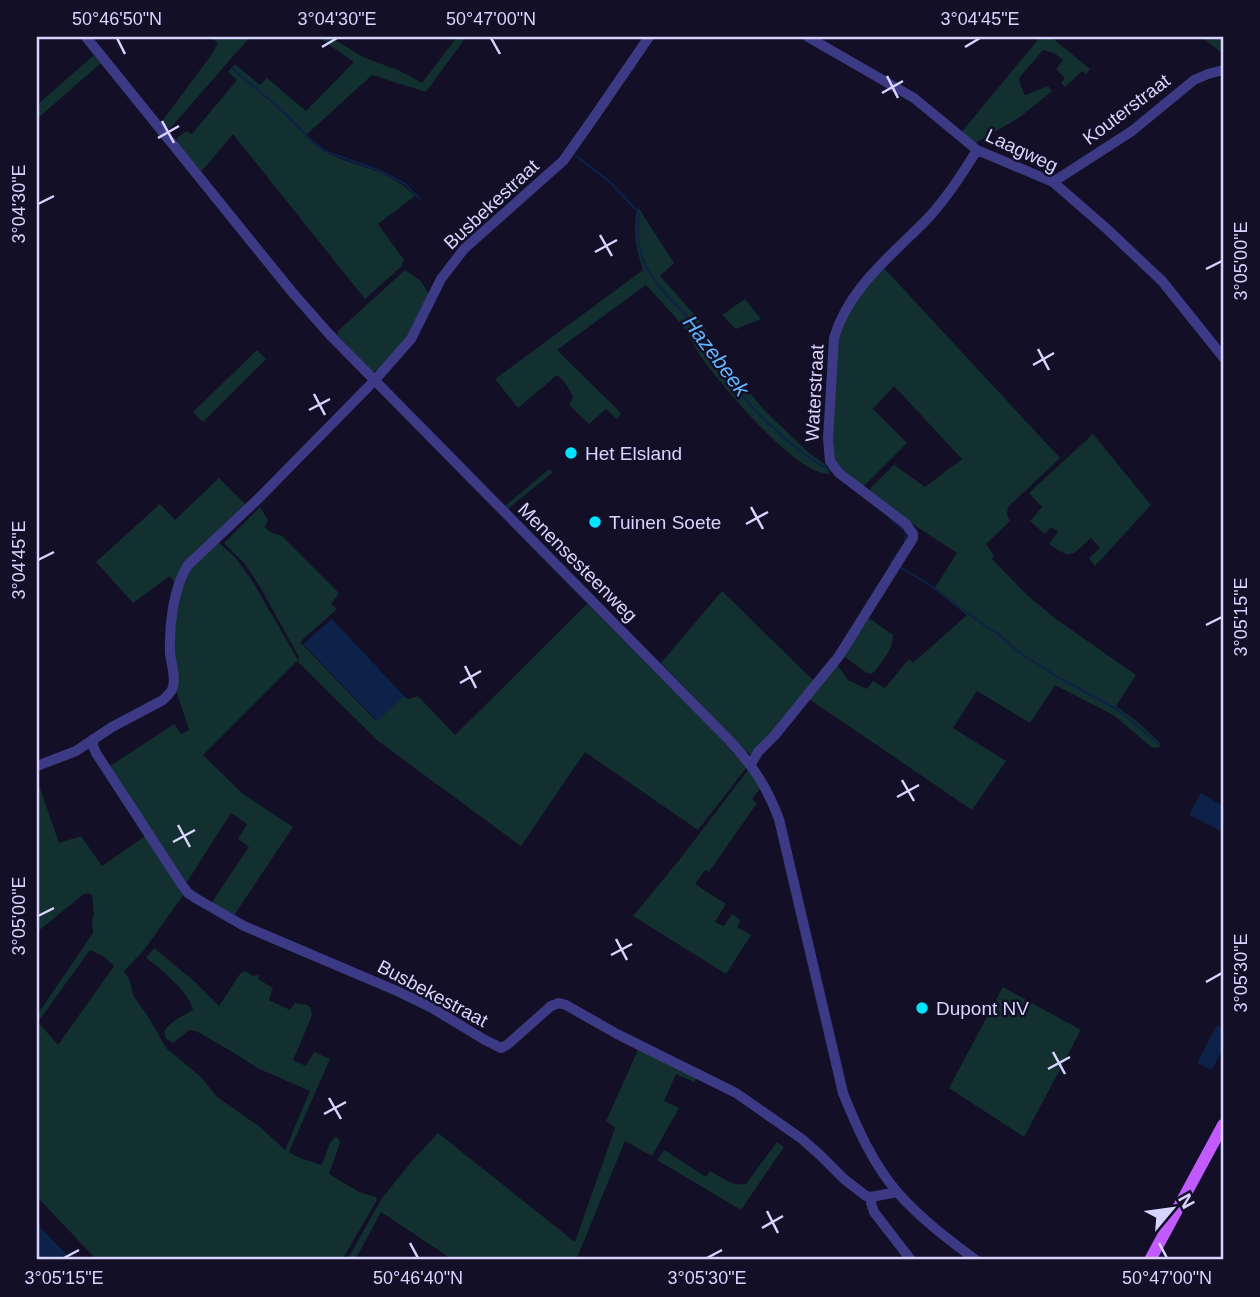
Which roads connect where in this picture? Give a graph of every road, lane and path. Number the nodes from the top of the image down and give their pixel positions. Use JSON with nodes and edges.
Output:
{"nodes":[{"id":1,"x":86,"y":37,"type":"edge"},
{"id":2,"x":649,"y":37,"type":"edge"},
{"id":3,"x":808,"y":37,"type":"edge"},
{"id":4,"x":1223,"y":70,"type":"edge"},
{"id":5,"x":976,"y":150,"type":"junction"},
{"id":6,"x":1053,"y":182,"type":"junction"},
{"id":7,"x":1223,"y":357,"type":"edge"},
{"id":8,"x":374,"y":381,"type":"junction"},
{"id":9,"x":93,"y":739,"type":"junction"},
{"id":10,"x":751,"y":764,"type":"junction"},
{"id":11,"x":37,"y":766,"type":"edge"},
{"id":12,"x":1223,"y":1125,"type":"edge"},
{"id":13,"x":897,"y":1192,"type":"junction"},
{"id":14,"x":871,"y":1197,"type":"junction"},
{"id":15,"x":911,"y":1260,"type":"edge"},
{"id":16,"x":976,"y":1260,"type":"edge"},
{"id":17,"x":1150,"y":1260,"type":"edge"}],
"edges":[{"from":1,"to":8,"type":"street","name":"Menensesteenweg"},
{"from":2,"to":8,"type":"street","name":"Busbekestraat"},
{"from":3,"to":5,"type":"street","name":"Laagweg"},
{"from":4,"to":6,"type":"street","name":"Kouterstraat"},
{"from":5,"to":6,"type":"street","name":"Laagweg"},
{"from":5,"to":10,"type":"street","name":"Waterstraat"},
{"from":6,"to":7,"type":"street","name":"Laagweg"},
{"from":8,"to":9,"type":"street","name":"Busbekestraat"},
{"from":8,"to":10,"type":"street","name":"Menensesteenweg"},
{"from":9,"to":11,"type":"street","name":"Busbekestraat"},
{"from":9,"to":14,"type":"street","name":"Busbekestraat"},
{"from":10,"to":13,"type":"street","name":"Menensesteenweg"},
{"from":12,"to":17,"type":"main road"},
{"from":13,"to":14,"type":"street"},
{"from":13,"to":16,"type":"street","name":"Menensesteenweg"},
{"from":14,"to":15,"type":"street"}]}
